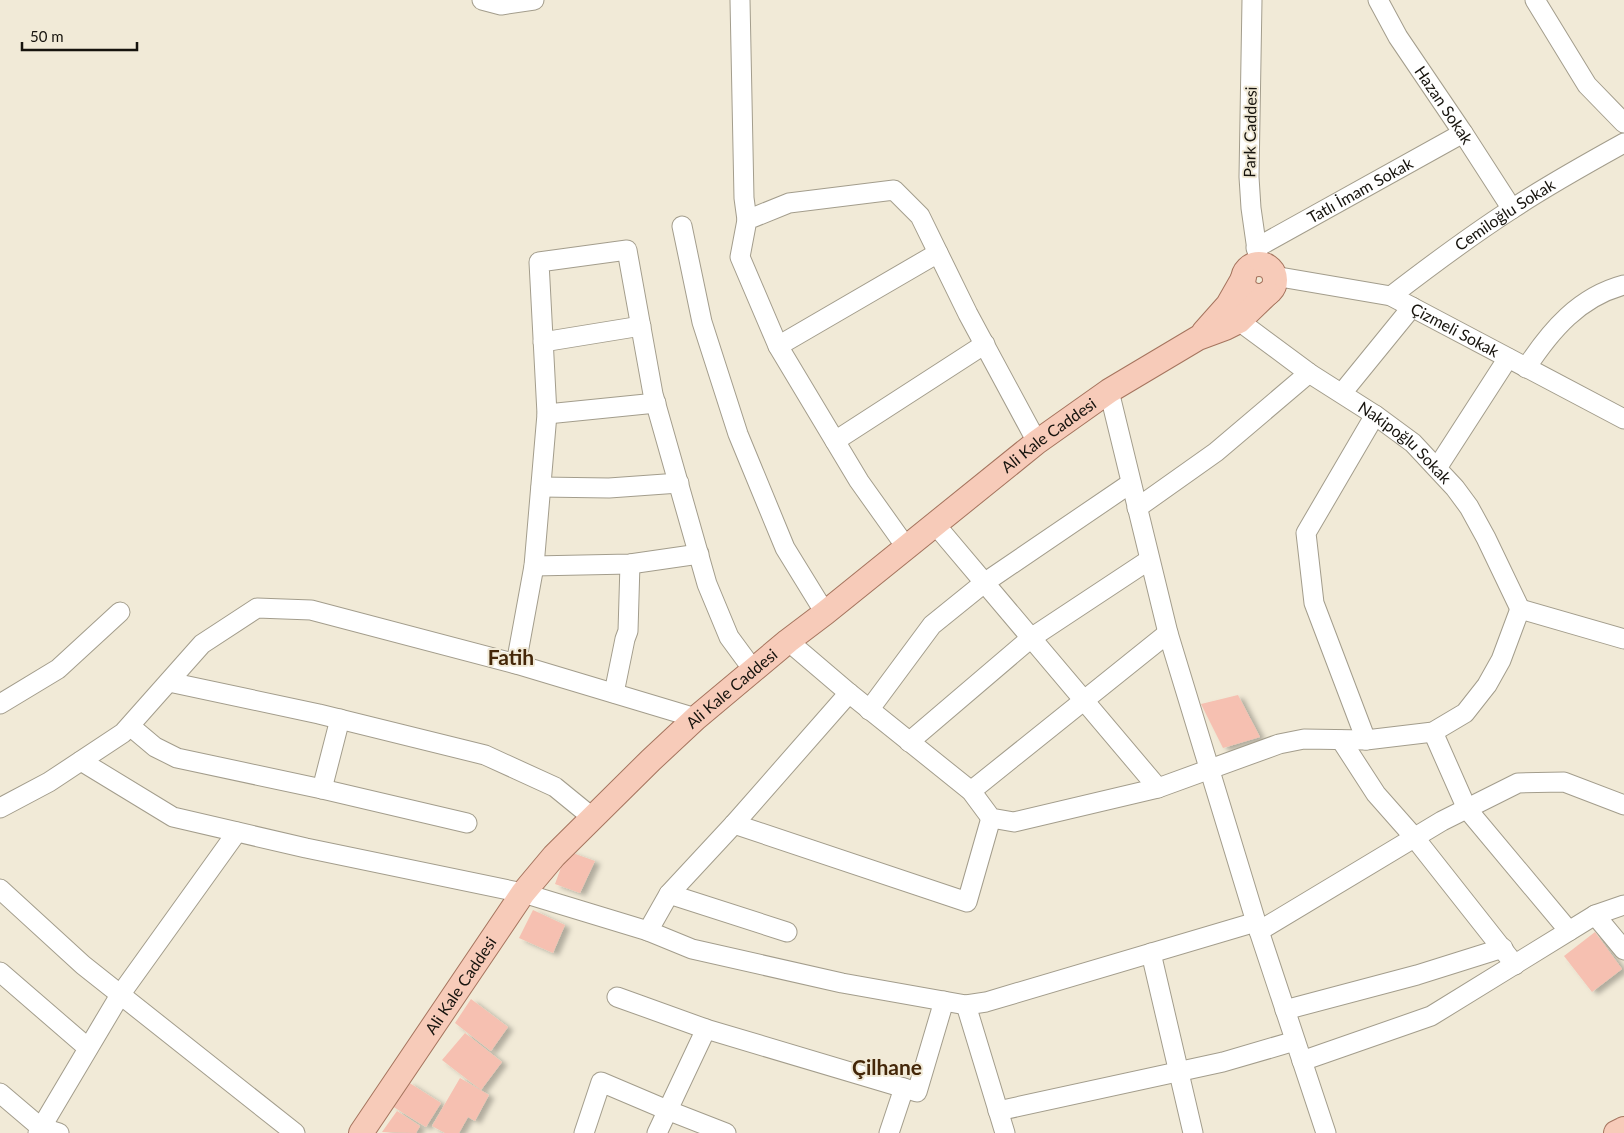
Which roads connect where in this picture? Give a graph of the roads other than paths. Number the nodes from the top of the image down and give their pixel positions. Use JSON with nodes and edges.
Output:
{"nodes":[{"id":1,"x":482,"y":0,"type":"edge"},
{"id":2,"x":534,"y":0,"type":"edge"},
{"id":3,"x":740,"y":0,"type":"edge"},
{"id":4,"x":1252,"y":0,"type":"edge"},
{"id":5,"x":1378,"y":0,"type":"edge"},
{"id":6,"x":1535,"y":0,"type":"edge"},
{"id":7,"x":1624,"y":123,"type":"edge"},
{"id":8,"x":1464,"y":133,"type":"junction"},
{"id":9,"x":1624,"y":143,"type":"edge"},
{"id":10,"x":1512,"y":209,"type":"junction"},
{"id":11,"x":747,"y":220,"type":"junction"},
{"id":12,"x":682,"y":226,"type":"dead end"},
{"id":13,"x":938,"y":253,"type":"junction"},
{"id":14,"x":1260,"y":272,"type":"junction"},
{"id":15,"x":1624,"y":285,"type":"edge"},
{"id":16,"x":1391,"y":296,"type":"junction"},
{"id":17,"x":1412,"y":307,"type":"junction"},
{"id":18,"x":1239,"y":320,"type":"junction"},
{"id":19,"x":641,"y":326,"type":"junction"},
{"id":20,"x":1198,"y":338,"type":"junction"},
{"id":21,"x":543,"y":342,"type":"junction"},
{"id":22,"x":985,"y":344,"type":"junction"},
{"id":23,"x":778,"y":346,"type":"junction"},
{"id":24,"x":1508,"y":358,"type":"junction"},
{"id":25,"x":1526,"y":368,"type":"junction"},
{"id":26,"x":1309,"y":373,"type":"junction"},
{"id":27,"x":1109,"y":391,"type":"junction"},
{"id":28,"x":1342,"y":393,"type":"junction"},
{"id":29,"x":656,"y":403,"type":"junction"},
{"id":30,"x":547,"y":414,"type":"junction"},
{"id":31,"x":1375,"y":414,"type":"junction"},
{"id":32,"x":1624,"y":418,"type":"edge"},
{"id":33,"x":835,"y":441,"type":"junction"},
{"id":34,"x":1037,"y":442,"type":"junction"},
{"id":35,"x":1437,"y":468,"type":"junction"},
{"id":36,"x":678,"y":483,"type":"junction"},
{"id":37,"x":1131,"y":483,"type":"junction"},
{"id":38,"x":541,"y":488,"type":"junction"},
{"id":39,"x":1137,"y":508,"type":"junction"},
{"id":40,"x":934,"y":523,"type":"junction"},
{"id":41,"x":906,"y":547,"type":"junction"},
{"id":42,"x":699,"y":554,"type":"junction"},
{"id":43,"x":1149,"y":560,"type":"junction"},
{"id":44,"x":630,"y":564,"type":"junction"},
{"id":45,"x":534,"y":566,"type":"junction"},
{"id":46,"x":984,"y":583,"type":"junction"},
{"id":47,"x":1520,"y":609,"type":"junction"},
{"id":48,"x":120,"y":612,"type":"dead end"},
{"id":49,"x":826,"y":613,"type":"junction"},
{"id":50,"x":1168,"y":632,"type":"junction"},
{"id":51,"x":1031,"y":638,"type":"junction"},
{"id":52,"x":1624,"y":639,"type":"edge"},
{"id":53,"x":788,"y":641,"type":"junction"},
{"id":54,"x":516,"y":664,"type":"junction"},
{"id":55,"x":754,"y":671,"type":"junction"},
{"id":56,"x":169,"y":682,"type":"junction"},
{"id":57,"x":614,"y":693,"type":"junction"},
{"id":58,"x":849,"y":694,"type":"junction"},
{"id":59,"x":1084,"y":700,"type":"junction"},
{"id":60,"x":0,"y":704,"type":"edge"},
{"id":61,"x":869,"y":710,"type":"junction"},
{"id":62,"x":696,"y":718,"type":"junction"},
{"id":63,"x":340,"y":719,"type":"junction"},
{"id":64,"x":130,"y":726,"type":"junction"},
{"id":65,"x":1432,"y":732,"type":"junction"},
{"id":66,"x":1341,"y":740,"type":"junction"},
{"id":67,"x":1366,"y":740,"type":"junction"},
{"id":68,"x":909,"y":742,"type":"junction"},
{"id":69,"x":81,"y":761,"type":"junction"},
{"id":70,"x":1210,"y":770,"type":"junction"},
{"id":71,"x":1158,"y":788,"type":"junction"},
{"id":72,"x":322,"y":789,"type":"junction"},
{"id":73,"x":972,"y":791,"type":"junction"},
{"id":74,"x":1624,"y":805,"type":"edge"},
{"id":75,"x":0,"y":808,"type":"edge"},
{"id":76,"x":1467,"y":809,"type":"junction"},
{"id":77,"x":593,"y":818,"type":"junction"},
{"id":78,"x":991,"y":818,"type":"junction"},
{"id":79,"x":467,"y":823,"type":"dead end"},
{"id":80,"x":734,"y":824,"type":"junction"},
{"id":81,"x":237,"y":832,"type":"junction"},
{"id":82,"x":1414,"y":837,"type":"junction"},
{"id":83,"x":0,"y":889,"type":"edge"},
{"id":84,"x":523,"y":893,"type":"junction"},
{"id":85,"x":669,"y":894,"type":"junction"},
{"id":86,"x":1624,"y":905,"type":"edge"},
{"id":87,"x":1595,"y":915,"type":"junction"},
{"id":88,"x":1258,"y":926,"type":"junction"},
{"id":89,"x":648,"y":931,"type":"junction"},
{"id":90,"x":1569,"y":931,"type":"junction"},
{"id":91,"x":787,"y":932,"type":"dead end"},
{"id":92,"x":1503,"y":948,"type":"junction"},
{"id":93,"x":1624,"y":950,"type":"edge"},
{"id":94,"x":1151,"y":953,"type":"junction"},
{"id":95,"x":1515,"y":964,"type":"junction"},
{"id":96,"x":0,"y":972,"type":"edge"},
{"id":97,"x":120,"y":995,"type":"junction"},
{"id":98,"x":617,"y":997,"type":"dead end"},
{"id":99,"x":944,"y":1001,"type":"junction"},
{"id":100,"x":966,"y":1005,"type":"junction"},
{"id":101,"x":1285,"y":1010,"type":"junction"},
{"id":102,"x":706,"y":1029,"type":"junction"},
{"id":103,"x":1295,"y":1041,"type":"junction"},
{"id":104,"x":88,"y":1048,"type":"junction"},
{"id":105,"x":1302,"y":1061,"type":"junction"},
{"id":106,"x":1178,"y":1072,"type":"junction"},
{"id":107,"x":904,"y":1088,"type":"junction"},
{"id":108,"x":0,"y":1093,"type":"edge"},
{"id":109,"x":667,"y":1110,"type":"junction"},
{"id":110,"x":998,"y":1111,"type":"junction"},
{"id":111,"x":1624,"y":1128,"type":"edge"},
{"id":112,"x":39,"y":1130,"type":"edge"},
{"id":113,"x":59,"y":1133,"type":"edge"},
{"id":114,"x":295,"y":1133,"type":"edge"},
{"id":115,"x":361,"y":1133,"type":"edge"},
{"id":116,"x":584,"y":1133,"type":"edge"},
{"id":117,"x":657,"y":1133,"type":"edge"},
{"id":118,"x":726,"y":1133,"type":"edge"},
{"id":119,"x":889,"y":1133,"type":"edge"},
{"id":120,"x":1005,"y":1133,"type":"edge"},
{"id":121,"x":1193,"y":1133,"type":"edge"},
{"id":122,"x":1326,"y":1133,"type":"edge"},
{"id":123,"x":1616,"y":1133,"type":"edge"}],
"edges":[{"from":1,"to":2,"type":"street"},
{"from":3,"to":11,"type":"street"},
{"from":4,"to":14,"type":"street","name":"Park Caddesi"},
{"from":5,"to":8,"type":"street","name":"Hazan Sokak"},
{"from":6,"to":7,"type":"street"},
{"from":8,"to":10,"type":"street","name":"Hazan Sokak"},
{"from":8,"to":14,"type":"street","name":"Tatlı İmam Sokak"},
{"from":9,"to":10,"type":"street","name":"Cemiloğlu Sokak"},
{"from":10,"to":16,"type":"street","name":"Cemiloğlu Sokak"},
{"from":11,"to":13,"type":"street"},
{"from":11,"to":23,"type":"street"},
{"from":12,"to":49,"type":"street"},
{"from":13,"to":22,"type":"street"},
{"from":13,"to":23,"type":"street"},
{"from":14,"to":16,"type":"street","name":"Çizmeli Sokak"},
{"from":14,"to":18,"type":"main road","name":"Ali Kale Caddesi"},
{"from":14,"to":20,"type":"main road","name":"Ali Kale Caddesi"},
{"from":15,"to":25,"type":"street"},
{"from":16,"to":17,"type":"street","name":"Çizmeli Sokak"},
{"from":17,"to":24,"type":"street","name":"Çizmeli Sokak"},
{"from":17,"to":28,"type":"street"},
{"from":18,"to":20,"type":"main road","name":"Ali Kale Caddesi"},
{"from":18,"to":26,"type":"street","name":"Nakipoğlu Sokak"},
{"from":19,"to":21,"type":"street"},
{"from":19,"to":21,"type":"street"},
{"from":19,"to":29,"type":"street"},
{"from":20,"to":27,"type":"main road","name":"Ali Kale Caddesi"},
{"from":21,"to":30,"type":"street"},
{"from":22,"to":33,"type":"street"},
{"from":22,"to":34,"type":"street"},
{"from":23,"to":33,"type":"street"},
{"from":24,"to":25,"type":"street","name":"Çizmeli Sokak"},
{"from":24,"to":35,"type":"street"},
{"from":25,"to":32,"type":"street","name":"Çizmeli Sokak"},
{"from":26,"to":28,"type":"street","name":"Nakipoğlu Sokak"},
{"from":26,"to":39,"type":"street"},
{"from":27,"to":34,"type":"main road","name":"Ali Kale Caddesi"},
{"from":27,"to":37,"type":"street"},
{"from":28,"to":31,"type":"street","name":"Nakipoğlu Sokak"},
{"from":29,"to":30,"type":"street"},
{"from":29,"to":36,"type":"street"},
{"from":30,"to":38,"type":"street"},
{"from":31,"to":35,"type":"street","name":"Nakipoğlu Sokak"},
{"from":31,"to":67,"type":"street"},
{"from":33,"to":41,"type":"street"},
{"from":34,"to":40,"type":"main road","name":"Ali Kale Caddesi"},
{"from":35,"to":47,"type":"street","name":"Nakipoğlu Sokak"},
{"from":36,"to":38,"type":"street"},
{"from":36,"to":42,"type":"street"},
{"from":37,"to":39,"type":"street"},
{"from":37,"to":46,"type":"street"},
{"from":38,"to":45,"type":"street"},
{"from":39,"to":43,"type":"street"},
{"from":40,"to":41,"type":"main road","name":"Ali Kale Caddesi"},
{"from":40,"to":46,"type":"street"},
{"from":41,"to":49,"type":"main road","name":"Ali Kale Caddesi"},
{"from":42,"to":44,"type":"street"},
{"from":42,"to":55,"type":"street"},
{"from":43,"to":50,"type":"street"},
{"from":43,"to":51,"type":"street"},
{"from":44,"to":45,"type":"street"},
{"from":44,"to":57,"type":"street"},
{"from":45,"to":54,"type":"street"},
{"from":46,"to":51,"type":"street"},
{"from":46,"to":61,"type":"street"},
{"from":47,"to":52,"type":"street"},
{"from":47,"to":65,"type":"street"},
{"from":48,"to":60,"type":"street"},
{"from":49,"to":53,"type":"main road","name":"Ali Kale Caddesi"},
{"from":50,"to":59,"type":"street"},
{"from":50,"to":70,"type":"street"},
{"from":51,"to":59,"type":"street"},
{"from":51,"to":68,"type":"street"},
{"from":53,"to":55,"type":"main road","name":"Ali Kale Caddesi"},
{"from":53,"to":58,"type":"street"},
{"from":54,"to":56,"type":"street"},
{"from":54,"to":57,"type":"street"},
{"from":55,"to":62,"type":"main road","name":"Ali Kale Caddesi"},
{"from":56,"to":63,"type":"street"},
{"from":56,"to":64,"type":"street"},
{"from":57,"to":62,"type":"street"},
{"from":58,"to":61,"type":"street"},
{"from":58,"to":80,"type":"street"},
{"from":59,"to":71,"type":"street"},
{"from":59,"to":73,"type":"street"},
{"from":61,"to":68,"type":"street"},
{"from":62,"to":77,"type":"main road","name":"Ali Kale Caddesi"},
{"from":63,"to":72,"type":"street"},
{"from":63,"to":77,"type":"street"},
{"from":64,"to":69,"type":"street"},
{"from":64,"to":72,"type":"street"},
{"from":65,"to":67,"type":"street"},
{"from":65,"to":76,"type":"street"},
{"from":66,"to":67,"type":"street"},
{"from":66,"to":70,"type":"street"},
{"from":66,"to":82,"type":"street"},
{"from":68,"to":73,"type":"street"},
{"from":69,"to":75,"type":"street"},
{"from":69,"to":81,"type":"street"},
{"from":70,"to":71,"type":"street"},
{"from":70,"to":88,"type":"street"},
{"from":71,"to":78,"type":"street"},
{"from":72,"to":79,"type":"street"},
{"from":73,"to":78,"type":"street"},
{"from":74,"to":76,"type":"street"},
{"from":76,"to":82,"type":"street"},
{"from":76,"to":90,"type":"street"},
{"from":77,"to":84,"type":"main road","name":"Ali Kale Caddesi"},
{"from":78,"to":80,"type":"street"},
{"from":80,"to":85,"type":"street"},
{"from":81,"to":84,"type":"street"},
{"from":81,"to":97,"type":"street"},
{"from":82,"to":88,"type":"street"},
{"from":82,"to":92,"type":"street"},
{"from":83,"to":97,"type":"street"},
{"from":84,"to":89,"type":"street"},
{"from":84,"to":115,"type":"main road","name":"Ali Kale Caddesi"},
{"from":85,"to":89,"type":"street"},
{"from":85,"to":91,"type":"street"},
{"from":86,"to":87,"type":"street"},
{"from":87,"to":90,"type":"street"},
{"from":87,"to":93,"type":"street"},
{"from":88,"to":94,"type":"street"},
{"from":88,"to":101,"type":"street"},
{"from":89,"to":99,"type":"street"},
{"from":90,"to":95,"type":"street"},
{"from":92,"to":95,"type":"street"},
{"from":92,"to":101,"type":"street"},
{"from":94,"to":100,"type":"street"},
{"from":94,"to":106,"type":"street"},
{"from":95,"to":105,"type":"street"},
{"from":96,"to":104,"type":"street"},
{"from":97,"to":104,"type":"street"},
{"from":97,"to":114,"type":"street"},
{"from":98,"to":102,"type":"street"},
{"from":99,"to":100,"type":"street"},
{"from":99,"to":107,"type":"street"},
{"from":100,"to":110,"type":"street"},
{"from":101,"to":103,"type":"street"},
{"from":102,"to":107,"type":"street"},
{"from":102,"to":109,"type":"street"},
{"from":103,"to":105,"type":"street"},
{"from":103,"to":106,"type":"street"},
{"from":104,"to":112,"type":"street"},
{"from":105,"to":122,"type":"street"},
{"from":106,"to":110,"type":"street"},
{"from":106,"to":121,"type":"street"},
{"from":107,"to":119,"type":"street"},
{"from":108,"to":112,"type":"street"},
{"from":109,"to":116,"type":"street"},
{"from":109,"to":117,"type":"street"},
{"from":109,"to":118,"type":"street"},
{"from":110,"to":120,"type":"street"},
{"from":111,"to":123,"type":"main road"},
{"from":112,"to":113,"type":"street"}]}
